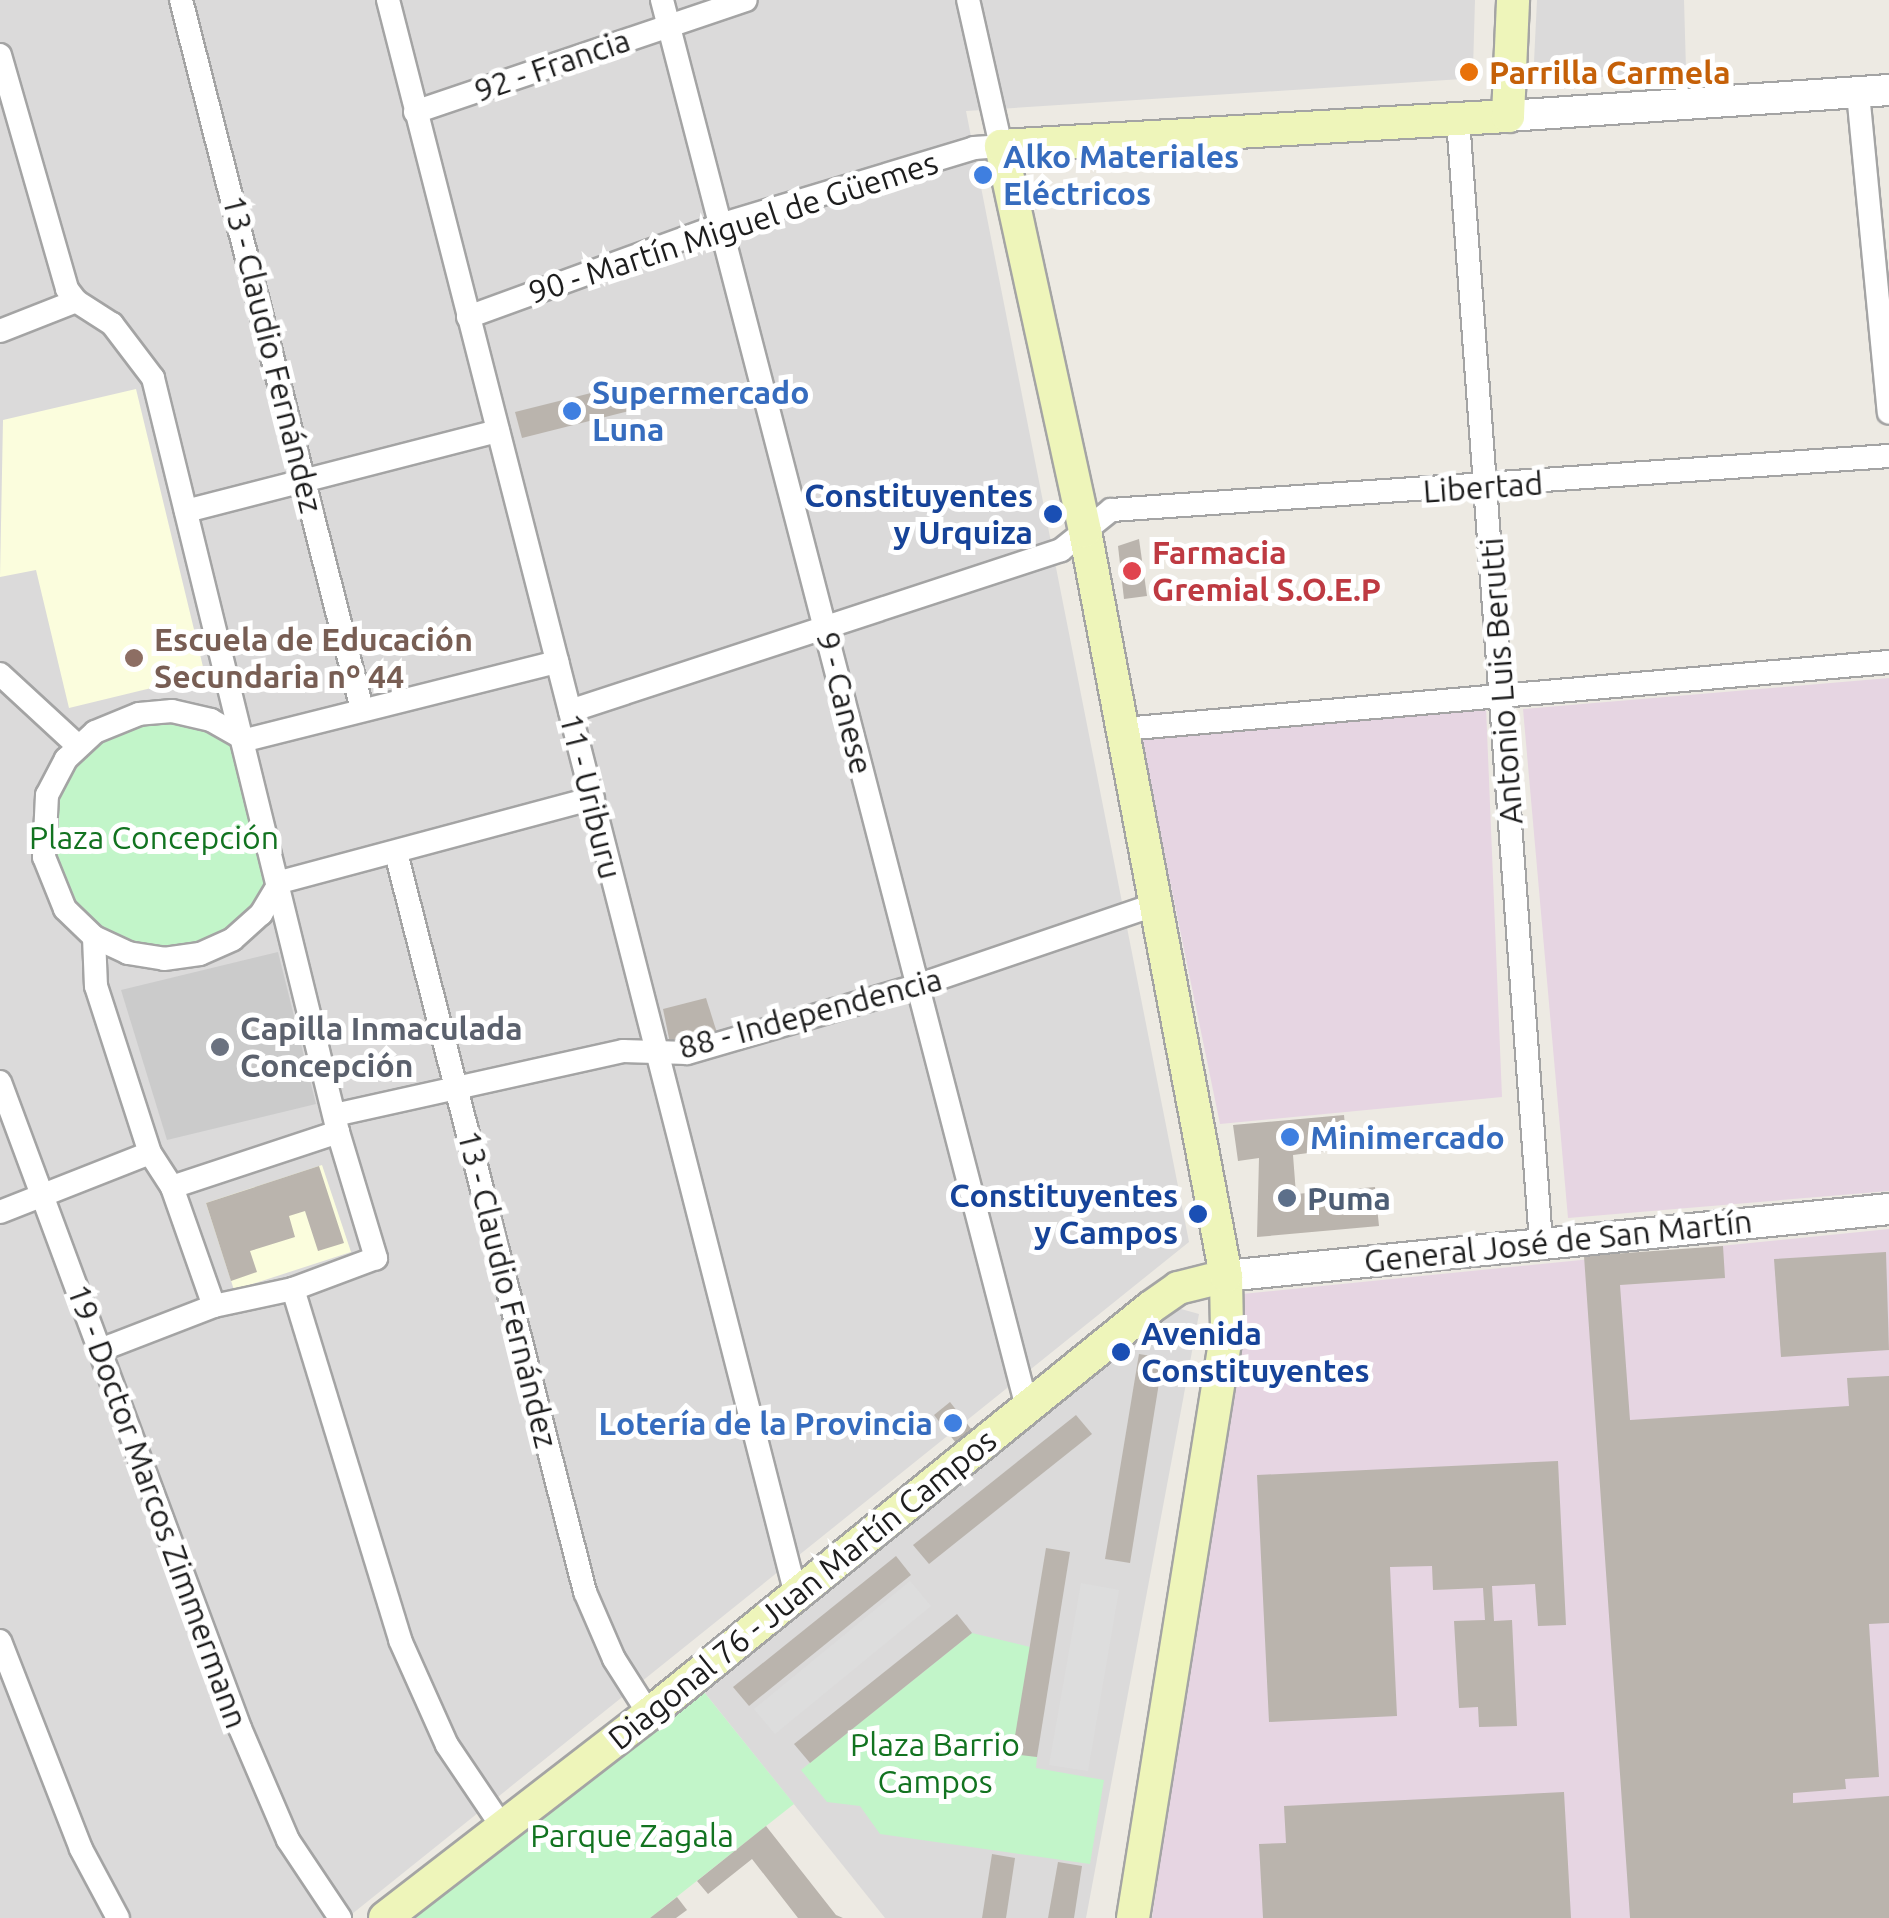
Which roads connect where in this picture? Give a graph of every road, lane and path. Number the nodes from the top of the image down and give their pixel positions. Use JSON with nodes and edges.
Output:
{"nodes":[{"id":1,"x":181,"y":0,"type":"edge"},
{"id":2,"x":388,"y":0,"type":"edge"},
{"id":3,"x":662,"y":0,"type":"edge"},
{"id":4,"x":746,"y":0,"type":"edge"},
{"id":5,"x":968,"y":0,"type":"edge"},
{"id":6,"x":1513,"y":0,"type":"edge"},
{"id":7,"x":668,"y":25,"type":"junction"},
{"id":8,"x":0,"y":55,"type":"edge"},
{"id":9,"x":1889,"y":90,"type":"edge"},
{"id":10,"x":1858,"y":93,"type":"junction"},
{"id":11,"x":415,"y":112,"type":"junction"},
{"id":12,"x":1508,"y":116,"type":"junction"},
{"id":13,"x":1458,"y":120,"type":"junction"},
{"id":14,"x":1001,"y":146,"type":"junction"},
{"id":15,"x":723,"y":224,"type":"junction"},
{"id":16,"x":76,"y":301,"type":"junction"},
{"id":17,"x":468,"y":317,"type":"junction"},
{"id":18,"x":0,"y":331,"type":"edge"},
{"id":19,"x":1889,"y":412,"type":"edge"},
{"id":20,"x":498,"y":431,"type":"junction"},
{"id":21,"x":1889,"y":456,"type":"edge"},
{"id":22,"x":307,"y":484,"type":"junction"},
{"id":23,"x":1488,"y":488,"type":"junction"},
{"id":24,"x":186,"y":511,"type":"junction"},
{"id":25,"x":1085,"y":531,"type":"junction"},
{"id":26,"x":825,"y":624,"type":"junction"},
{"id":27,"x":557,"y":662,"type":"junction"},
{"id":28,"x":1889,"y":662,"type":"edge"},
{"id":29,"x":0,"y":674,"type":"edge"},
{"id":30,"x":1501,"y":696,"type":"junction"},
{"id":31,"x":362,"y":709,"type":"junction"},
{"id":32,"x":570,"y":711,"type":"junction"},
{"id":33,"x":1123,"y":729,"type":"junction"},
{"id":34,"x":246,"y":740,"type":"junction"},
{"id":35,"x":78,"y":746,"type":"junction"},
{"id":36,"x":593,"y":798,"type":"junction"},
{"id":37,"x":396,"y":853,"type":"junction"},
{"id":38,"x":280,"y":882,"type":"junction"},
{"id":39,"x":1157,"y":904,"type":"junction"},
{"id":40,"x":94,"y":937,"type":"junction"},
{"id":41,"x":916,"y":986,"type":"junction"},
{"id":42,"x":654,"y":1052,"type":"junction"},
{"id":43,"x":0,"y":1082,"type":"edge"},
{"id":44,"x":456,"y":1084,"type":"junction"},
{"id":45,"x":339,"y":1123,"type":"junction"},
{"id":46,"x":150,"y":1153,"type":"junction"},
{"id":47,"x":172,"y":1187,"type":"junction"},
{"id":48,"x":44,"y":1194,"type":"junction"},
{"id":49,"x":1889,"y":1209,"type":"edge"},
{"id":50,"x":0,"y":1212,"type":"edge"},
{"id":51,"x":1541,"y":1242,"type":"junction"},
{"id":52,"x":1226,"y":1276,"type":"junction"},
{"id":53,"x":293,"y":1290,"type":"junction"},
{"id":54,"x":214,"y":1306,"type":"junction"},
{"id":55,"x":100,"y":1350,"type":"junction"},
{"id":56,"x":1027,"y":1407,"type":"junction"},
{"id":57,"x":795,"y":1591,"type":"junction"},
{"id":58,"x":0,"y":1641,"type":"edge"},
{"id":59,"x":649,"y":1714,"type":"junction"},
{"id":60,"x":502,"y":1828,"type":"junction"},
{"id":61,"x":118,"y":1918,"type":"edge"},
{"id":62,"x":340,"y":1918,"type":"edge"},
{"id":63,"x":385,"y":1918,"type":"edge"},
{"id":64,"x":1134,"y":1918,"type":"edge"}],
"edges":[{"from":1,"to":22,"type":"street","name":"13 - Claudio Fernández"},
{"from":2,"to":11,"type":"street","name":"11 - Uriburu"},
{"from":3,"to":7,"type":"street","name":"9 - Canese"},
{"from":4,"to":7,"type":"street","name":"92 - Francia"},
{"from":5,"to":14,"type":"street"},
{"from":6,"to":12,"type":"main road"},
{"from":7,"to":11,"type":"street","name":"92 - Francia"},
{"from":7,"to":15,"type":"street","name":"9 - Canese"},
{"from":8,"to":16,"type":"street"},
{"from":9,"to":10,"type":"street"},
{"from":10,"to":12,"type":"street"},
{"from":10,"to":19,"type":"street"},
{"from":11,"to":17,"type":"street","name":"11 - Uriburu"},
{"from":12,"to":13,"type":"main road"},
{"from":13,"to":14,"type":"main road"},
{"from":13,"to":23,"type":"street","name":"Antonio Luis Berutti"},
{"from":14,"to":15,"type":"street","name":"90 - Martín Miguel de Güemes"},
{"from":14,"to":25,"type":"main road"},
{"from":15,"to":17,"type":"street","name":"90 - Martín Miguel de Güemes"},
{"from":15,"to":26,"type":"street","name":"9 - Canese"},
{"from":16,"to":18,"type":"street"},
{"from":16,"to":24,"type":"street"},
{"from":17,"to":20,"type":"street","name":"11 - Uriburu"},
{"from":20,"to":22,"type":"street"},
{"from":20,"to":27,"type":"street","name":"11 - Uriburu"},
{"from":21,"to":23,"type":"street","name":"Libertad"},
{"from":22,"to":24,"type":"street"},
{"from":22,"to":31,"type":"street","name":"13 - Claudio Fernández"},
{"from":23,"to":25,"type":"street","name":"Libertad"},
{"from":23,"to":30,"type":"street","name":"Antonio Luis Berutti"},
{"from":24,"to":34,"type":"street"},
{"from":25,"to":26,"type":"street","name":"Libertad"},
{"from":25,"to":33,"type":"main road"},
{"from":26,"to":32,"type":"street","name":"Libertad"},
{"from":26,"to":41,"type":"street","name":"9 - Canese"},
{"from":27,"to":31,"type":"street"},
{"from":27,"to":32,"type":"street","name":"11 - Uriburu"},
{"from":28,"to":30,"type":"street"},
{"from":29,"to":35,"type":"street"},
{"from":30,"to":33,"type":"street"},
{"from":30,"to":51,"type":"street","name":"Antonio Luis Berutti"},
{"from":31,"to":34,"type":"street"},
{"from":32,"to":36,"type":"street","name":"11 - Uriburu"},
{"from":33,"to":39,"type":"main road"},
{"from":34,"to":35,"type":"street"},
{"from":34,"to":38,"type":"street"},
{"from":35,"to":40,"type":"street"},
{"from":36,"to":37,"type":"street"},
{"from":36,"to":42,"type":"street","name":"11 - Uriburu"},
{"from":37,"to":38,"type":"street"},
{"from":37,"to":44,"type":"street","name":"13 - Claudio Fernández"},
{"from":38,"to":40,"type":"street"},
{"from":38,"to":45,"type":"street"},
{"from":39,"to":41,"type":"street","name":"88 - Independencia"},
{"from":39,"to":52,"type":"main road"},
{"from":40,"to":46,"type":"street"},
{"from":41,"to":42,"type":"street","name":"88 - Independencia"},
{"from":41,"to":56,"type":"street","name":"9 - Canese"},
{"from":42,"to":44,"type":"street","name":"88 - Independencia"},
{"from":42,"to":57,"type":"street","name":"11 - Uriburu"},
{"from":43,"to":48,"type":"street","name":"19 - Doctor Marcos Zimmermann"},
{"from":44,"to":45,"type":"street","name":"88 - Independencia"},
{"from":44,"to":59,"type":"street","name":"13 - Claudio Fernández"},
{"from":45,"to":47,"type":"street","name":"88 - Independencia"},
{"from":45,"to":53,"type":"street"},
{"from":46,"to":47,"type":"street"},
{"from":46,"to":48,"type":"street"},
{"from":47,"to":54,"type":"street"},
{"from":48,"to":50,"type":"street"},
{"from":48,"to":55,"type":"street","name":"19 - Doctor Marcos Zimmermann"},
{"from":49,"to":51,"type":"street","name":"General José de San Martín"},
{"from":51,"to":52,"type":"street","name":"General José de San Martín"},
{"from":52,"to":56,"type":"main road","name":"Diagonal 76 - Juan Martín Campos"},
{"from":52,"to":64,"type":"main road"},
{"from":53,"to":54,"type":"street"},
{"from":53,"to":60,"type":"street"},
{"from":54,"to":55,"type":"street"},
{"from":55,"to":62,"type":"street","name":"19 - Doctor Marcos Zimmermann"},
{"from":56,"to":57,"type":"main road","name":"Diagonal 76 - Juan Martín Campos"},
{"from":57,"to":59,"type":"main road","name":"Diagonal 76 - Juan Martín Campos"},
{"from":58,"to":61,"type":"street"},
{"from":59,"to":60,"type":"main road","name":"Diagonal 76 - Juan Martín Campos"},
{"from":60,"to":63,"type":"main road","name":"Diagonal 76 - Juan Martín Campos"}]}
